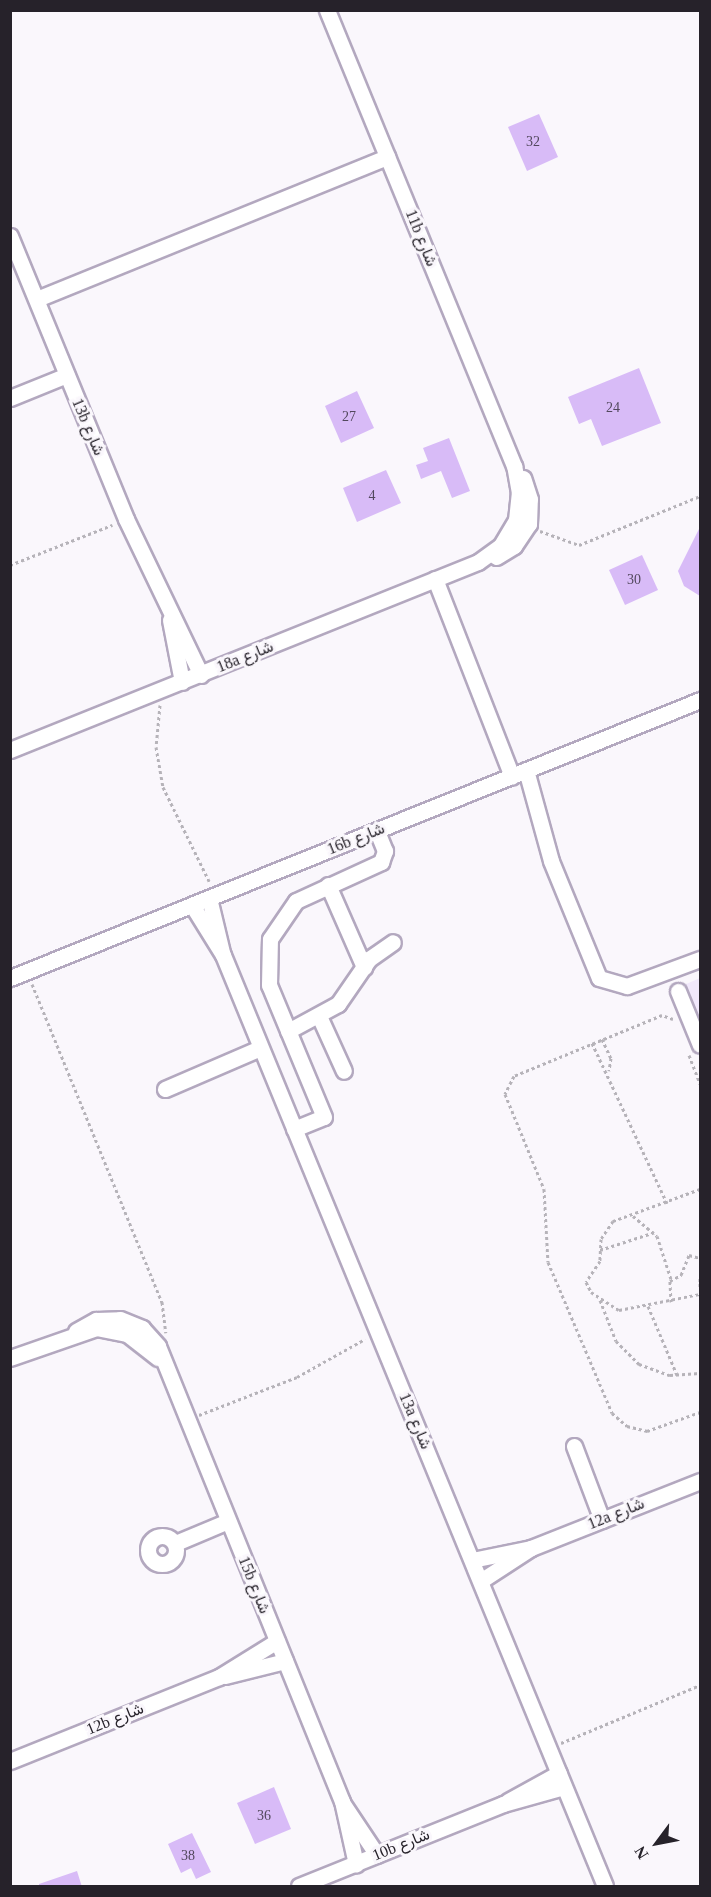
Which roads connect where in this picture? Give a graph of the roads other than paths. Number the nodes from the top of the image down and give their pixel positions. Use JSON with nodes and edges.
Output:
{"nodes":[{"id":1,"x":327,"y":10,"type":"edge"},
{"id":2,"x":387,"y":157,"type":"junction"},
{"id":3,"x":10,"y":236,"type":"edge"},
{"id":4,"x":15,"y":261,"type":"edge"},
{"id":5,"x":37,"y":299,"type":"junction"},
{"id":6,"x":67,"y":375,"type":"junction"},
{"id":7,"x":10,"y":398,"type":"edge"},
{"id":8,"x":522,"y":522,"type":"joint"},
{"id":9,"x":435,"y":579,"type":"junction"},
{"id":10,"x":170,"y":617,"type":"junction"},
{"id":11,"x":201,"y":675,"type":"junction"},
{"id":12,"x":182,"y":682,"type":"junction"},
{"id":13,"x":700,"y":700,"type":"edge"},
{"id":14,"x":10,"y":750,"type":"edge"},
{"id":15,"x":519,"y":773,"type":"junction"},
{"id":16,"x":377,"y":831,"type":"junction"},
{"id":17,"x":327,"y":885,"type":"junction"},
{"id":18,"x":213,"y":897,"type":"junction"},
{"id":19,"x":192,"y":905,"type":"junction"},
{"id":20,"x":393,"y":942,"type":"dead end"},
{"id":21,"x":223,"y":956,"type":"junction"},
{"id":22,"x":700,"y":959,"type":"edge"},
{"id":23,"x":364,"y":967,"type":"junction"},
{"id":24,"x":10,"y":978,"type":"edge"},
{"id":25,"x":678,"y":991,"type":"dead end"},
{"id":26,"x":319,"y":1016,"type":"junction"},
{"id":27,"x":288,"y":1031,"type":"junction"},
{"id":28,"x":261,"y":1048,"type":"junction"},
{"id":29,"x":694,"y":1049,"type":"edge"},
{"id":30,"x":344,"y":1071,"type":"dead end"},
{"id":31,"x":165,"y":1089,"type":"dead end"},
{"id":32,"x":294,"y":1129,"type":"junction"},
{"id":33,"x":10,"y":1358,"type":"edge"},
{"id":34,"x":574,"y":1446,"type":"dead end"},
{"id":35,"x":700,"y":1481,"type":"edge"},
{"id":36,"x":602,"y":1520,"type":"junction"},
{"id":37,"x":228,"y":1521,"type":"junction"},
{"id":38,"x":178,"y":1542,"type":"dead end"},
{"id":39,"x":531,"y":1548,"type":"junction"},
{"id":40,"x":472,"y":1560,"type":"junction"},
{"id":41,"x":482,"y":1580,"type":"junction"},
{"id":42,"x":277,"y":1641,"type":"junction"},
{"id":43,"x":285,"y":1661,"type":"junction"},
{"id":44,"x":219,"y":1677,"type":"junction"},
{"id":45,"x":10,"y":1761,"type":"edge"},
{"id":46,"x":561,"y":1780,"type":"junction"},
{"id":47,"x":342,"y":1802,"type":"junction"},
{"id":48,"x":377,"y":1855,"type":"junction"},
{"id":49,"x":356,"y":1863,"type":"junction"},
{"id":50,"x":299,"y":1887,"type":"edge"},
{"id":51,"x":605,"y":1887,"type":"edge"}],
"edges":[{"from":1,"to":2,"type":"street","name":"11b شارع"},
{"from":2,"to":5,"type":"street"},
{"from":2,"to":8,"type":"street","name":"11b شارع"},
{"from":3,"to":4,"type":"street","name":"13b شارع"},
{"from":4,"to":5,"type":"street","name":"13b شارع"},
{"from":5,"to":6,"type":"street","name":"13b شارع"},
{"from":6,"to":7,"type":"street"},
{"from":6,"to":10,"type":"street","name":"13b شارع"},
{"from":8,"to":9,"type":"street","name":"18a شارع"},
{"from":9,"to":11,"type":"street","name":"18a شارع"},
{"from":9,"to":15,"type":"street"},
{"from":10,"to":11,"type":"street","name":"13b شارع"},
{"from":10,"to":12,"type":"street","name":"13b شارع"},
{"from":11,"to":12,"type":"street","name":"18a شارع"},
{"from":12,"to":14,"type":"street","name":"18a شارع"},
{"from":13,"to":15,"type":"street","name":"16b شارع"},
{"from":15,"to":16,"type":"street","name":"16b شارع"},
{"from":15,"to":22,"type":"street"},
{"from":16,"to":17,"type":"street"},
{"from":16,"to":18,"type":"street","name":"16b شارع"},
{"from":17,"to":23,"type":"street"},
{"from":17,"to":27,"type":"street"},
{"from":18,"to":19,"type":"street","name":"16b شارع"},
{"from":18,"to":21,"type":"street","name":"13a شارع"},
{"from":19,"to":21,"type":"street","name":"13a شارع"},
{"from":19,"to":24,"type":"street","name":"16b شارع"},
{"from":20,"to":23,"type":"street"},
{"from":21,"to":28,"type":"street","name":"13a شارع"},
{"from":23,"to":26,"type":"street"},
{"from":25,"to":29,"type":"street"},
{"from":26,"to":27,"type":"street"},
{"from":26,"to":30,"type":"street"},
{"from":27,"to":32,"type":"street"},
{"from":28,"to":31,"type":"street"},
{"from":28,"to":32,"type":"street","name":"13a شارع"},
{"from":32,"to":40,"type":"street","name":"13a شارع"},
{"from":33,"to":37,"type":"street","name":"15b شارع"},
{"from":34,"to":36,"type":"street"},
{"from":35,"to":36,"type":"street","name":"12a شارع"},
{"from":36,"to":39,"type":"street","name":"12a شارع"},
{"from":37,"to":38,"type":"street"},
{"from":37,"to":42,"type":"street","name":"15b شارع"},
{"from":39,"to":40,"type":"street","name":"12a شارع"},
{"from":39,"to":41,"type":"street","name":"12a شارع"},
{"from":40,"to":41,"type":"street","name":"13a شارع"},
{"from":41,"to":46,"type":"street","name":"13a شارع"},
{"from":42,"to":43,"type":"street","name":"15b شارع"},
{"from":42,"to":44,"type":"street","name":"12b شارع"},
{"from":43,"to":44,"type":"street","name":"12b شارع"},
{"from":43,"to":47,"type":"street","name":"15b شارع"},
{"from":44,"to":45,"type":"street","name":"12b شارع"},
{"from":46,"to":48,"type":"street","name":"10b شارع"},
{"from":46,"to":51,"type":"street","name":"13a شارع"},
{"from":47,"to":48,"type":"street","name":"15b شارع"},
{"from":47,"to":49,"type":"street","name":"15b شارع"},
{"from":48,"to":49,"type":"street","name":"10b شارع"},
{"from":49,"to":50,"type":"street","name":"10b شارع"}]}
